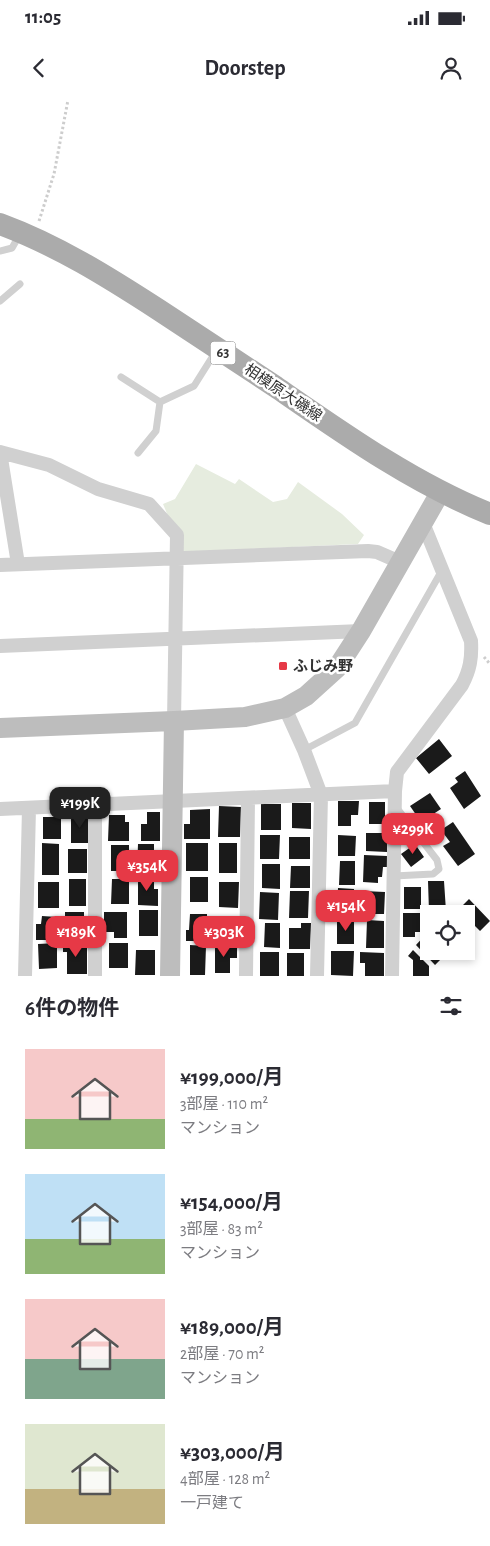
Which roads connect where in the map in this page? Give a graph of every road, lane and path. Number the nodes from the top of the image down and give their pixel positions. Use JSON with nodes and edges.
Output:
{"nodes":[{"id":1,"x":68,"y":100,"type":"edge"},
{"id":2,"x":0,"y":224,"type":"edge"},
{"id":3,"x":27,"y":235,"type":"junction"},
{"id":4,"x":0,"y":251,"type":"edge"},
{"id":5,"x":20,"y":284,"type":"dead end"},
{"id":6,"x":0,"y":300,"type":"edge"},
{"id":7,"x":218,"y":349,"type":"junction"},
{"id":8,"x":122,"y":377,"type":"dead end"},
{"id":9,"x":160,"y":402,"type":"junction"},
{"id":10,"x":0,"y":452,"type":"edge"},
{"id":11,"x":138,"y":453,"type":"dead end"},
{"id":12,"x":441,"y":491,"type":"junction"},
{"id":13,"x":490,"y":514,"type":"edge"},
{"id":14,"x":423,"y":523,"type":"junction"},
{"id":15,"x":176,"y":559,"type":"junction"},
{"id":16,"x":400,"y":562,"type":"junction"},
{"id":17,"x":18,"y":564,"type":"junction"},
{"id":18,"x":0,"y":565,"type":"edge"},
{"id":19,"x":441,"y":572,"type":"junction"},
{"id":20,"x":361,"y":631,"type":"junction"},
{"id":21,"x":175,"y":638,"type":"junction"},
{"id":22,"x":0,"y":646,"type":"edge"},
{"id":23,"x":285,"y":708,"type":"junction"},
{"id":24,"x":174,"y":721,"type":"junction"},
{"id":25,"x":0,"y":728,"type":"edge"},
{"id":26,"x":304,"y":750,"type":"junction"},
{"id":27,"x":321,"y":795,"type":"junction"},
{"id":28,"x":248,"y":798,"type":"junction"},
{"id":29,"x":395,"y":798,"type":"junction"},
{"id":30,"x":172,"y":800,"type":"junction"},
{"id":31,"x":95,"y":805,"type":"junction"},
{"id":32,"x":29,"y":808,"type":"junction"},
{"id":33,"x":0,"y":809,"type":"edge"},
{"id":34,"x":394,"y":876,"type":"junction"},
{"id":35,"x":25,"y":976,"type":"edge"},
{"id":36,"x":95,"y":976,"type":"edge"},
{"id":37,"x":170,"y":976,"type":"edge"},
{"id":38,"x":246,"y":976,"type":"edge"},
{"id":39,"x":317,"y":976,"type":"edge"},
{"id":40,"x":392,"y":976,"type":"edge"}],
"edges":[{"from":1,"to":3,"type":"path"},
{"from":2,"to":3,"type":"main road","name":"相模原大磯線","number":"63"},
{"from":3,"to":4,"type":"lane"},
{"from":3,"to":7,"type":"main road","name":"相模原大磯線","number":"63"},
{"from":5,"to":6,"type":"lane"},
{"from":7,"to":9,"type":"lane"},
{"from":7,"to":12,"type":"main road","name":"相模原大磯線","number":"63"},
{"from":8,"to":9,"type":"lane"},
{"from":9,"to":11,"type":"lane"},
{"from":10,"to":15,"type":"street"},
{"from":10,"to":17,"type":"street"},
{"from":12,"to":13,"type":"main road","name":"相模原大磯線","number":"63"},
{"from":12,"to":14,"type":"street"},
{"from":14,"to":16,"type":"street"},
{"from":14,"to":19,"type":"street"},
{"from":15,"to":16,"type":"street"},
{"from":15,"to":17,"type":"street"},
{"from":15,"to":21,"type":"street"},
{"from":16,"to":20,"type":"street"},
{"from":17,"to":18,"type":"street"},
{"from":19,"to":26,"type":"lane"},
{"from":19,"to":29,"type":"street"},
{"from":20,"to":21,"type":"street"},
{"from":20,"to":23,"type":"street"},
{"from":21,"to":22,"type":"street"},
{"from":21,"to":24,"type":"street"},
{"from":23,"to":24,"type":"street"},
{"from":23,"to":26,"type":"street"},
{"from":24,"to":25,"type":"street"},
{"from":24,"to":30,"type":"street"},
{"from":26,"to":27,"type":"street"},
{"from":27,"to":28,"type":"street"},
{"from":27,"to":29,"type":"street"},
{"from":27,"to":39,"type":"street"},
{"from":28,"to":30,"type":"street"},
{"from":28,"to":38,"type":"street"},
{"from":29,"to":34,"type":"street"},
{"from":29,"to":34,"type":"lane"},
{"from":30,"to":31,"type":"street"},
{"from":30,"to":37,"type":"street"},
{"from":31,"to":32,"type":"street"},
{"from":31,"to":36,"type":"street"},
{"from":32,"to":33,"type":"street"},
{"from":32,"to":35,"type":"street"},
{"from":34,"to":40,"type":"street"}]}
